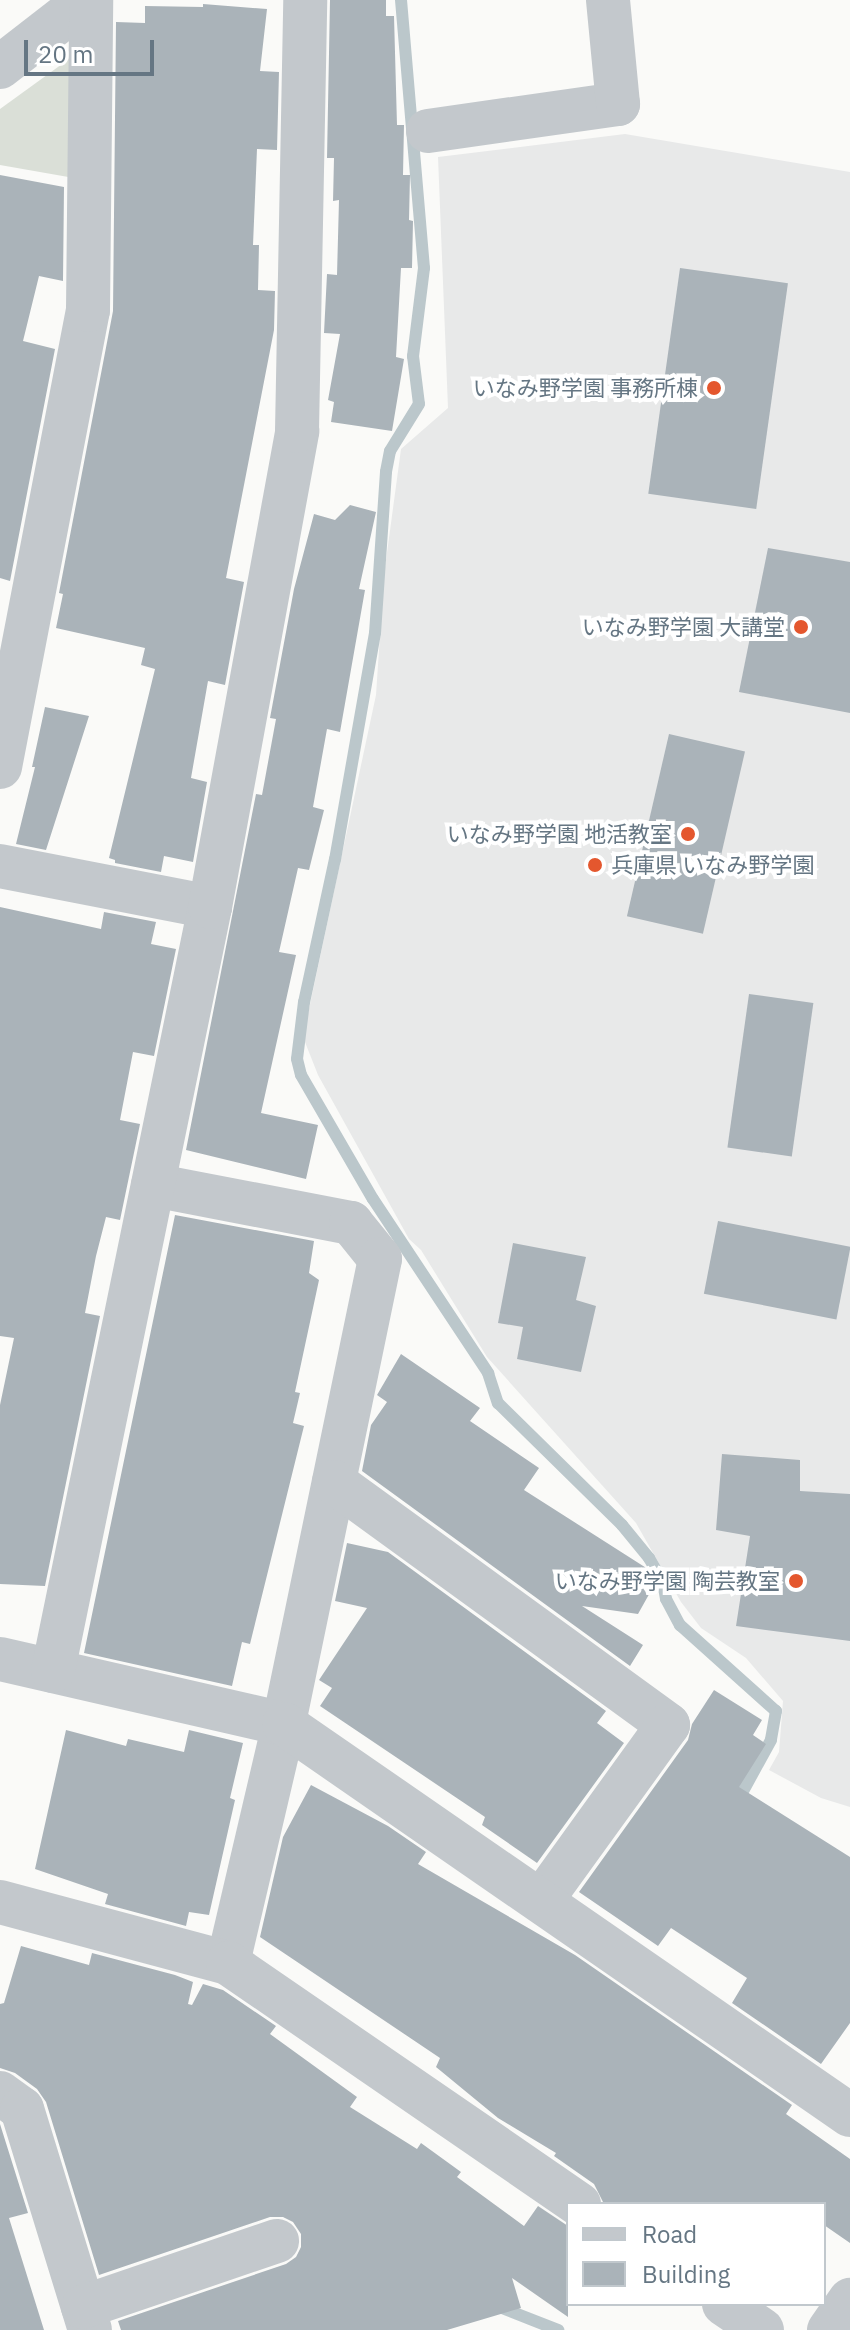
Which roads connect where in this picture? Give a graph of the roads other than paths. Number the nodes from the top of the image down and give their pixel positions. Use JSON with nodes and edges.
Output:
{"nodes":[{"id":1,"x":88,"y":0,"type":"edge"},
{"id":2,"x":305,"y":0,"type":"edge"},
{"id":3,"x":608,"y":0,"type":"edge"},
{"id":4,"x":17,"y":40,"type":"edge"},
{"id":5,"x":0,"y":67,"type":"edge"},
{"id":6,"x":428,"y":131,"type":"dead end"},
{"id":7,"x":0,"y":767,"type":"edge"},
{"id":8,"x":0,"y":866,"type":"edge"},
{"id":9,"x":210,"y":907,"type":"junction"},
{"id":10,"x":153,"y":1185,"type":"junction"},
{"id":11,"x":334,"y":1482,"type":"junction"},
{"id":12,"x":0,"y":1659,"type":"edge"},
{"id":13,"x":53,"y":1671,"type":"junction"},
{"id":14,"x":284,"y":1724,"type":"junction"},
{"id":15,"x":541,"y":1901,"type":"junction"},
{"id":16,"x":0,"y":1902,"type":"edge"},
{"id":17,"x":228,"y":1963,"type":"junction"},
{"id":18,"x":0,"y":2093,"type":"edge"},
{"id":19,"x":850,"y":2115,"type":"edge"},
{"id":20,"x":576,"y":2202,"type":"edge"},
{"id":21,"x":277,"y":2241,"type":"dead end"},
{"id":22,"x":850,"y":2300,"type":"edge"},
{"id":23,"x":727,"y":2306,"type":"edge"},
{"id":24,"x":86,"y":2318,"type":"edge"},
{"id":25,"x":762,"y":2330,"type":"edge"},
{"id":26,"x":829,"y":2330,"type":"edge"}],
"edges":[{"from":1,"to":4,"type":"street"},
{"from":1,"to":7,"type":"street"},
{"from":2,"to":9,"type":"street"},
{"from":3,"to":6,"type":"street"},
{"from":4,"to":5,"type":"street"},
{"from":8,"to":9,"type":"street"},
{"from":9,"to":10,"type":"street"},
{"from":10,"to":11,"type":"street"},
{"from":10,"to":13,"type":"street"},
{"from":11,"to":14,"type":"street"},
{"from":11,"to":15,"type":"street"},
{"from":12,"to":13,"type":"street"},
{"from":13,"to":14,"type":"street"},
{"from":14,"to":15,"type":"street"},
{"from":14,"to":17,"type":"street"},
{"from":15,"to":19,"type":"street"},
{"from":16,"to":17,"type":"street"},
{"from":17,"to":20,"type":"street"},
{"from":18,"to":24,"type":"street"},
{"from":21,"to":24,"type":"street"},
{"from":22,"to":26,"type":"street"},
{"from":23,"to":25,"type":"street"}]}
